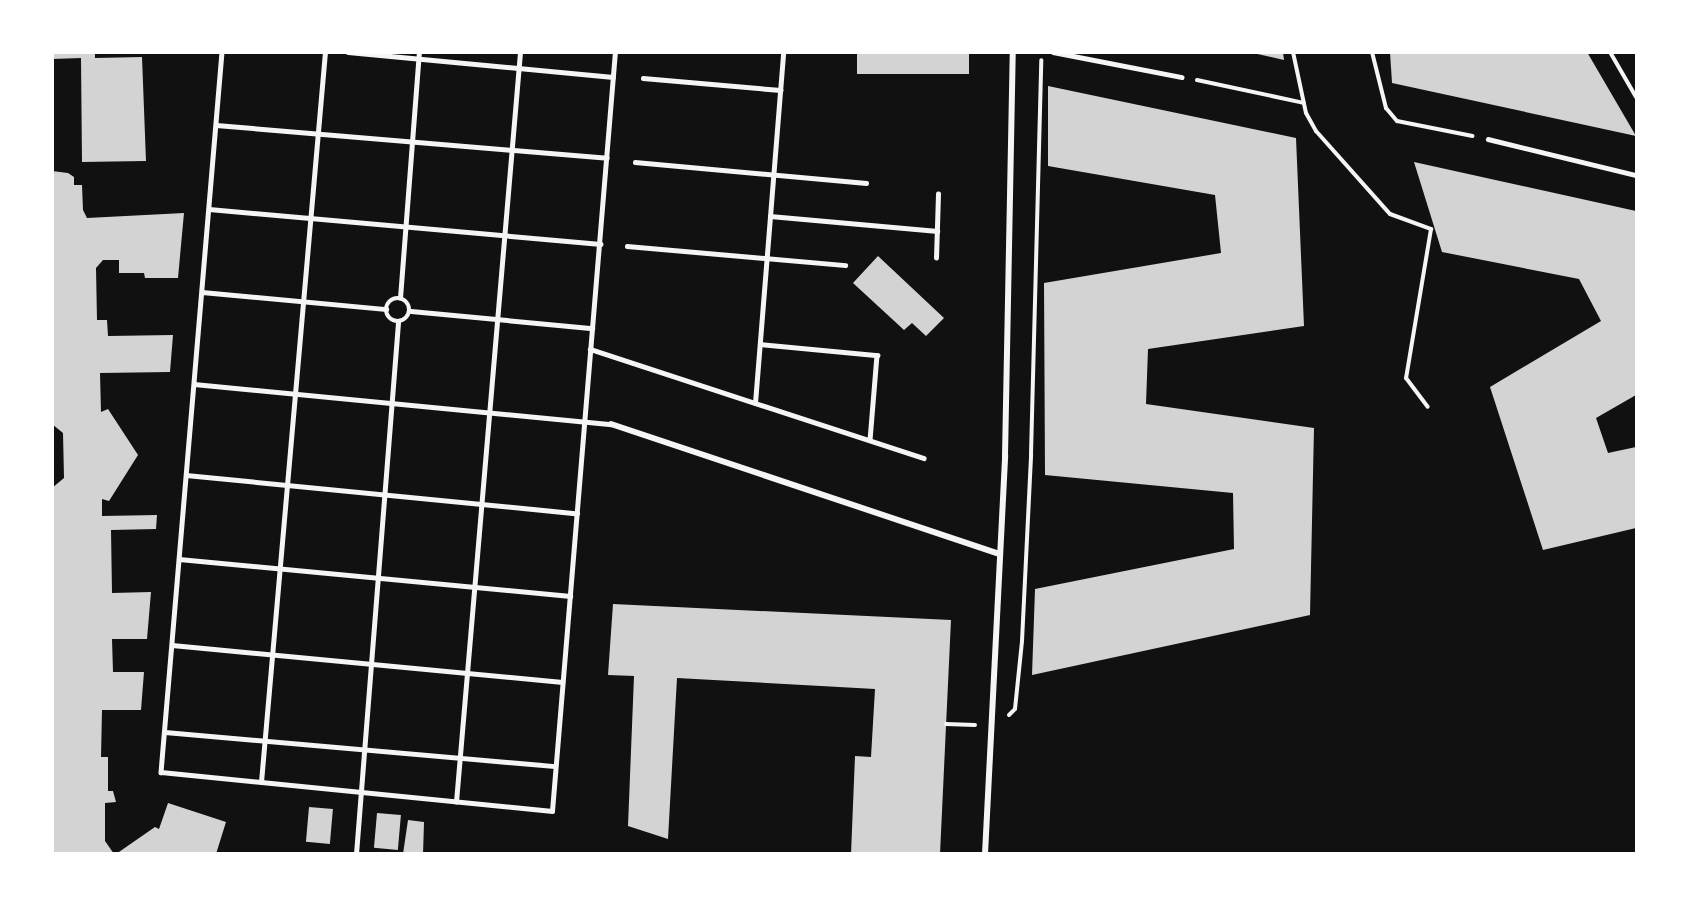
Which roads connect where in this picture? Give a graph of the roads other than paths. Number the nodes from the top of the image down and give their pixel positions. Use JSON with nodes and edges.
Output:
{"nodes":[{"id":1,"x":222,"y":52,"type":"edge"},
{"id":2,"x":325,"y":52,"type":"edge"},
{"id":3,"x":348,"y":52,"type":"edge"},
{"id":4,"x":419,"y":52,"type":"edge"},
{"id":5,"x":520,"y":52,"type":"edge"},
{"id":6,"x":615,"y":52,"type":"edge"},
{"id":7,"x":783,"y":52,"type":"edge"},
{"id":8,"x":1013,"y":52,"type":"edge"},
{"id":9,"x":1053,"y":52,"type":"edge"},
{"id":10,"x":418,"y":59,"type":"junction"},
{"id":11,"x":519,"y":69,"type":"junction"},
{"id":12,"x":614,"y":77,"type":"junction"},
{"id":13,"x":1182,"y":77,"type":"road end"},
{"id":14,"x":643,"y":78,"type":"dead end"},
{"id":15,"x":780,"y":90,"type":"junction"},
{"id":16,"x":216,"y":125,"type":"junction"},
{"id":17,"x":318,"y":133,"type":"junction"},
{"id":18,"x":1488,"y":139,"type":"road end"},
{"id":19,"x":412,"y":142,"type":"junction"},
{"id":20,"x":512,"y":150,"type":"junction"},
{"id":21,"x":607,"y":158,"type":"junction"},
{"id":22,"x":635,"y":162,"type":"dead end"},
{"id":23,"x":773,"y":175,"type":"junction"},
{"id":24,"x":1636,"y":175,"type":"edge"},
{"id":25,"x":866,"y":183,"type":"dead end"},
{"id":26,"x":938,"y":194,"type":"dead end"},
{"id":27,"x":209,"y":209,"type":"junction"},
{"id":28,"x":770,"y":216,"type":"junction"},
{"id":29,"x":310,"y":218,"type":"junction"},
{"id":30,"x":406,"y":227,"type":"junction"},
{"id":31,"x":937,"y":231,"type":"junction"},
{"id":32,"x":504,"y":235,"type":"junction"},
{"id":33,"x":600,"y":244,"type":"junction"},
{"id":34,"x":627,"y":246,"type":"dead end"},
{"id":35,"x":766,"y":257,"type":"junction"},
{"id":36,"x":936,"y":258,"type":"dead end"},
{"id":37,"x":845,"y":265,"type":"dead end"},
{"id":38,"x":202,"y":292,"type":"junction"},
{"id":39,"x":400,"y":298,"type":"junction"},
{"id":40,"x":303,"y":301,"type":"junction"},
{"id":41,"x":386,"y":309,"type":"junction"},
{"id":42,"x":411,"y":311,"type":"junction"},
{"id":43,"x":498,"y":319,"type":"junction"},
{"id":44,"x":398,"y":323,"type":"junction"},
{"id":45,"x":592,"y":328,"type":"junction"},
{"id":46,"x":760,"y":344,"type":"junction"},
{"id":47,"x":590,"y":350,"type":"junction"},
{"id":48,"x":194,"y":384,"type":"junction"},
{"id":49,"x":295,"y":393,"type":"junction"},
{"id":50,"x":391,"y":403,"type":"junction"},
{"id":51,"x":754,"y":403,"type":"junction"},
{"id":52,"x":489,"y":412,"type":"junction"},
{"id":53,"x":584,"y":422,"type":"junction"},
{"id":54,"x":611,"y":424,"type":"joint"},
{"id":55,"x":870,"y":440,"type":"junction"},
{"id":56,"x":924,"y":458,"type":"dead end"},
{"id":57,"x":186,"y":475,"type":"junction"},
{"id":58,"x":287,"y":485,"type":"junction"},
{"id":59,"x":384,"y":494,"type":"junction"},
{"id":60,"x":481,"y":504,"type":"junction"},
{"id":61,"x":576,"y":513,"type":"junction"},
{"id":62,"x":1000,"y":554,"type":"junction"},
{"id":63,"x":179,"y":559,"type":"junction"},
{"id":64,"x":279,"y":569,"type":"junction"},
{"id":65,"x":378,"y":578,"type":"junction"},
{"id":66,"x":474,"y":587,"type":"junction"},
{"id":67,"x":570,"y":596,"type":"junction"},
{"id":68,"x":172,"y":645,"type":"junction"},
{"id":69,"x":272,"y":654,"type":"junction"},
{"id":70,"x":371,"y":663,"type":"junction"},
{"id":71,"x":467,"y":672,"type":"junction"},
{"id":72,"x":562,"y":682,"type":"junction"},
{"id":73,"x":165,"y":732,"type":"junction"},
{"id":74,"x":264,"y":740,"type":"junction"},
{"id":75,"x":364,"y":749,"type":"junction"},
{"id":76,"x":459,"y":757,"type":"junction"},
{"id":77,"x":555,"y":766,"type":"junction"},
{"id":78,"x":261,"y":782,"type":"junction"},
{"id":79,"x":361,"y":793,"type":"junction"},
{"id":80,"x":456,"y":802,"type":"junction"},
{"id":81,"x":266,"y":854,"type":"edge"},
{"id":82,"x":279,"y":854,"type":"edge"},
{"id":83,"x":356,"y":854,"type":"edge"},
{"id":84,"x":986,"y":854,"type":"edge"}],
"edges":[{"from":1,"to":16,"type":"lane"},
{"from":2,"to":17,"type":"lane"},
{"from":3,"to":10,"type":"lane"},
{"from":4,"to":10,"type":"lane"},
{"from":5,"to":11,"type":"lane"},
{"from":6,"to":12,"type":"lane"},
{"from":7,"to":15,"type":"lane"},
{"from":8,"to":62,"type":"street"},
{"from":9,"to":13,"type":"lane"},
{"from":10,"to":11,"type":"lane"},
{"from":10,"to":19,"type":"lane"},
{"from":11,"to":12,"type":"lane"},
{"from":11,"to":20,"type":"lane"},
{"from":12,"to":21,"type":"lane"},
{"from":14,"to":15,"type":"lane"},
{"from":15,"to":23,"type":"lane"},
{"from":16,"to":17,"type":"lane"},
{"from":16,"to":27,"type":"lane"},
{"from":17,"to":19,"type":"lane"},
{"from":17,"to":29,"type":"lane"},
{"from":18,"to":24,"type":"lane"},
{"from":19,"to":20,"type":"lane"},
{"from":19,"to":30,"type":"lane"},
{"from":20,"to":21,"type":"lane"},
{"from":20,"to":32,"type":"lane"},
{"from":21,"to":33,"type":"lane"},
{"from":22,"to":23,"type":"lane"},
{"from":23,"to":25,"type":"lane"},
{"from":23,"to":28,"type":"lane"},
{"from":26,"to":31,"type":"lane"},
{"from":27,"to":29,"type":"lane"},
{"from":27,"to":38,"type":"lane"},
{"from":28,"to":31,"type":"lane"},
{"from":28,"to":35,"type":"lane"},
{"from":29,"to":30,"type":"lane"},
{"from":29,"to":40,"type":"lane"},
{"from":30,"to":32,"type":"lane"},
{"from":30,"to":39,"type":"lane"},
{"from":31,"to":36,"type":"lane"},
{"from":32,"to":33,"type":"lane"},
{"from":32,"to":43,"type":"lane"},
{"from":33,"to":45,"type":"lane"},
{"from":34,"to":35,"type":"lane"},
{"from":35,"to":37,"type":"lane"},
{"from":35,"to":46,"type":"lane"},
{"from":38,"to":40,"type":"lane"},
{"from":38,"to":48,"type":"lane"},
{"from":39,"to":41,"type":"lane"},
{"from":39,"to":42,"type":"lane"},
{"from":40,"to":41,"type":"lane"},
{"from":40,"to":49,"type":"lane"},
{"from":41,"to":44,"type":"lane"},
{"from":42,"to":43,"type":"lane"},
{"from":42,"to":44,"type":"lane"},
{"from":43,"to":45,"type":"lane"},
{"from":43,"to":52,"type":"lane"},
{"from":44,"to":50,"type":"lane"},
{"from":45,"to":47,"type":"lane"},
{"from":46,"to":51,"type":"lane"},
{"from":46,"to":55,"type":"lane"},
{"from":47,"to":51,"type":"lane"},
{"from":47,"to":53,"type":"lane"},
{"from":48,"to":49,"type":"lane"},
{"from":48,"to":57,"type":"lane"},
{"from":49,"to":50,"type":"lane"},
{"from":49,"to":58,"type":"lane"},
{"from":50,"to":52,"type":"lane"},
{"from":50,"to":59,"type":"lane"},
{"from":51,"to":55,"type":"lane"},
{"from":52,"to":53,"type":"lane"},
{"from":52,"to":60,"type":"lane"},
{"from":53,"to":54,"type":"lane"},
{"from":53,"to":61,"type":"lane"},
{"from":54,"to":62,"type":"street"},
{"from":55,"to":56,"type":"lane"},
{"from":57,"to":58,"type":"lane"},
{"from":57,"to":63,"type":"lane"},
{"from":58,"to":59,"type":"lane"},
{"from":58,"to":64,"type":"lane"},
{"from":59,"to":60,"type":"lane"},
{"from":59,"to":65,"type":"lane"},
{"from":60,"to":61,"type":"lane"},
{"from":60,"to":66,"type":"lane"},
{"from":61,"to":67,"type":"lane"},
{"from":62,"to":84,"type":"street"},
{"from":63,"to":64,"type":"lane"},
{"from":63,"to":68,"type":"lane"},
{"from":64,"to":65,"type":"lane"},
{"from":64,"to":69,"type":"lane"},
{"from":65,"to":66,"type":"lane"},
{"from":65,"to":70,"type":"lane"},
{"from":66,"to":67,"type":"lane"},
{"from":66,"to":71,"type":"lane"},
{"from":67,"to":72,"type":"lane"},
{"from":68,"to":69,"type":"lane"},
{"from":68,"to":73,"type":"lane"},
{"from":69,"to":70,"type":"lane"},
{"from":69,"to":74,"type":"lane"},
{"from":70,"to":71,"type":"lane"},
{"from":70,"to":75,"type":"lane"},
{"from":71,"to":72,"type":"lane"},
{"from":71,"to":76,"type":"lane"},
{"from":72,"to":77,"type":"lane"},
{"from":73,"to":74,"type":"lane"},
{"from":73,"to":78,"type":"lane"},
{"from":74,"to":75,"type":"lane"},
{"from":74,"to":78,"type":"lane"},
{"from":75,"to":76,"type":"lane"},
{"from":75,"to":79,"type":"lane"},
{"from":76,"to":77,"type":"lane"},
{"from":76,"to":80,"type":"lane"},
{"from":77,"to":80,"type":"lane"},
{"from":78,"to":79,"type":"lane"},
{"from":79,"to":80,"type":"lane"},
{"from":79,"to":83,"type":"lane"},
{"from":81,"to":82,"type":"street"}]}
